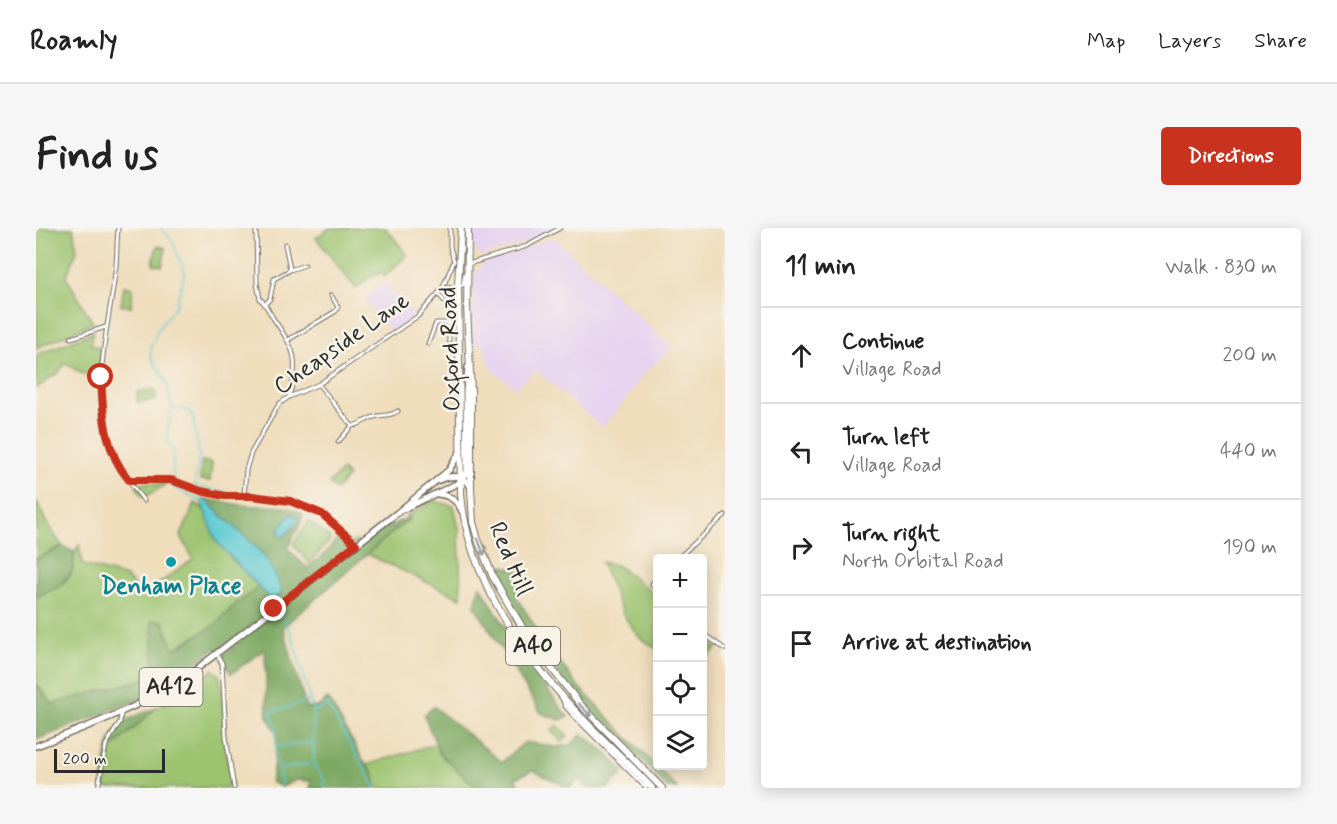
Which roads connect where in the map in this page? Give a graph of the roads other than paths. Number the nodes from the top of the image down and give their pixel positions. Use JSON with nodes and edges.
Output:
{"nodes":[{"id":1,"x":118,"y":228,"type":"edge"},
{"id":2,"x":256,"y":228,"type":"edge"},
{"id":3,"x":450,"y":228,"type":"edge"},
{"id":4,"x":460,"y":228,"type":"edge"},
{"id":5,"x":468,"y":228,"type":"edge"},
{"id":6,"x":560,"y":228,"type":"edge"},
{"id":7,"x":285,"y":244,"type":"dead end"},
{"id":8,"x":305,"y":265,"type":"dead end"},
{"id":9,"x":466,"y":265,"type":"junction"},
{"id":10,"x":290,"y":270,"type":"junction"},
{"id":11,"x":459,"y":286,"type":"junction"},
{"id":12,"x":442,"y":289,"type":"junction"},
{"id":13,"x":438,"y":293,"type":"junction"},
{"id":14,"x":331,"y":295,"type":"dead end"},
{"id":15,"x":266,"y":303,"type":"junction"},
{"id":16,"x":449,"y":323,"type":"junction"},
{"id":17,"x":106,"y":327,"type":"junction"},
{"id":18,"x":71,"y":338,"type":"dead end"},
{"id":19,"x":288,"y":340,"type":"junction"},
{"id":20,"x":449,"y":341,"type":"dead end"},
{"id":21,"x":428,"y":344,"type":"dead end"},
{"id":22,"x":469,"y":353,"type":"junction"},
{"id":23,"x":319,"y":384,"type":"junction"},
{"id":24,"x":289,"y":397,"type":"junction"},
{"id":25,"x":398,"y":411,"type":"dead end"},
{"id":26,"x":352,"y":426,"type":"junction"},
{"id":27,"x":338,"y":442,"type":"dead end"},
{"id":28,"x":461,"y":450,"type":"junction"},
{"id":29,"x":471,"y":468,"type":"joint"},
{"id":30,"x":462,"y":478,"type":"junction"},
{"id":31,"x":129,"y":480,"type":"junction"},
{"id":32,"x":431,"y":485,"type":"junction"},
{"id":33,"x":471,"y":489,"type":"junction"},
{"id":34,"x":417,"y":495,"type":"junction"},
{"id":35,"x":435,"y":495,"type":"junction"},
{"id":36,"x":244,"y":496,"type":"junction"},
{"id":37,"x":423,"y":500,"type":"junction"},
{"id":38,"x":144,"y":501,"type":"dead end"},
{"id":39,"x":397,"y":513,"type":"junction"},
{"id":40,"x":463,"y":513,"type":"junction"},
{"id":41,"x":725,"y":515,"type":"edge"},
{"id":42,"x":356,"y":544,"type":"junction"},
{"id":43,"x":681,"y":554,"type":"edge"},
{"id":44,"x":707,"y":636,"type":"edge"},
{"id":45,"x":725,"y":649,"type":"edge"},
{"id":46,"x":217,"y":654,"type":"junction"},
{"id":47,"x":562,"y":696,"type":"junction"},
{"id":48,"x":121,"y":713,"type":"junction"},
{"id":49,"x":36,"y":746,"type":"edge"},
{"id":50,"x":98,"y":788,"type":"edge"},
{"id":51,"x":234,"y":788,"type":"edge"},
{"id":52,"x":646,"y":788,"type":"edge"},
{"id":53,"x":652,"y":788,"type":"edge"},
{"id":54,"x":662,"y":788,"type":"edge"}],
"edges":[{"from":1,"to":17,"type":"street"},
{"from":2,"to":15,"type":"street"},
{"from":3,"to":12,"type":"street"},
{"from":4,"to":11,"type":"highway","name":"Oxford Road","number":"A40"},
{"from":5,"to":9,"type":"highway","name":"Oxford Road","number":"A40"},
{"from":6,"to":9,"type":"street"},
{"from":7,"to":10,"type":"street"},
{"from":8,"to":10,"type":"street"},
{"from":9,"to":11,"type":"street"},
{"from":9,"to":22,"type":"highway","name":"Oxford Road","number":"A40"},
{"from":10,"to":15,"type":"street"},
{"from":11,"to":12,"type":"street"},
{"from":11,"to":28,"type":"highway","name":"Oxford Road","number":"A40"},
{"from":12,"to":13,"type":"street","name":"Cheapside Lane"},
{"from":13,"to":16,"type":"street"},
{"from":13,"to":23,"type":"street","name":"Cheapside Lane"},
{"from":14,"to":19,"type":"street"},
{"from":15,"to":19,"type":"street"},
{"from":16,"to":20,"type":"street"},
{"from":16,"to":21,"type":"street"},
{"from":17,"to":18,"type":"street"},
{"from":17,"to":31,"type":"street"},
{"from":19,"to":24,"type":"street"},
{"from":22,"to":29,"type":"highway","name":"Oxford Road","number":"A40"},
{"from":22,"to":30,"type":"main road"},
{"from":23,"to":24,"type":"street","name":"Cheapside Lane"},
{"from":23,"to":26,"type":"street"},
{"from":24,"to":36,"type":"street","name":"Cheapside Lane"},
{"from":25,"to":26,"type":"street"},
{"from":26,"to":27,"type":"street"},
{"from":28,"to":30,"type":"highway","number":"A40"},
{"from":28,"to":32,"type":"main road"},
{"from":29,"to":33,"type":"highway","name":"Red Hill","number":"A40"},
{"from":30,"to":32,"type":"main road"},
{"from":30,"to":33,"type":"main road"},
{"from":30,"to":35,"type":"main road","number":"A412"},
{"from":30,"to":40,"type":"highway","name":"Red Hill","number":"A40"},
{"from":31,"to":36,"type":"street"},
{"from":31,"to":38,"type":"street"},
{"from":32,"to":34,"type":"main road"},
{"from":32,"to":35,"type":"street"},
{"from":33,"to":54,"type":"highway","name":"Red Hill","number":"A40","one_way":true},
{"from":34,"to":37,"type":"street"},
{"from":34,"to":39,"type":"main road"},
{"from":35,"to":37,"type":"main road","number":"A412"},
{"from":35,"to":40,"type":"main road"},
{"from":36,"to":42,"type":"street"},
{"from":37,"to":39,"type":"main road","number":"A412"},
{"from":39,"to":42,"type":"main road","number":"A412"},
{"from":40,"to":47,"type":"highway","name":"Red Hill","number":"A40"},
{"from":41,"to":43,"type":"street"},
{"from":42,"to":46,"type":"main road","number":"A412"},
{"from":44,"to":45,"type":"street"},
{"from":46,"to":48,"type":"main road","number":"A412"},
{"from":46,"to":51,"type":"street"},
{"from":47,"to":52,"type":"street","name":"Red Hill"},
{"from":47,"to":53,"type":"highway","name":"Red Hill","number":"A40"},
{"from":48,"to":49,"type":"main road","number":"A412"},
{"from":48,"to":50,"type":"street"}]}
